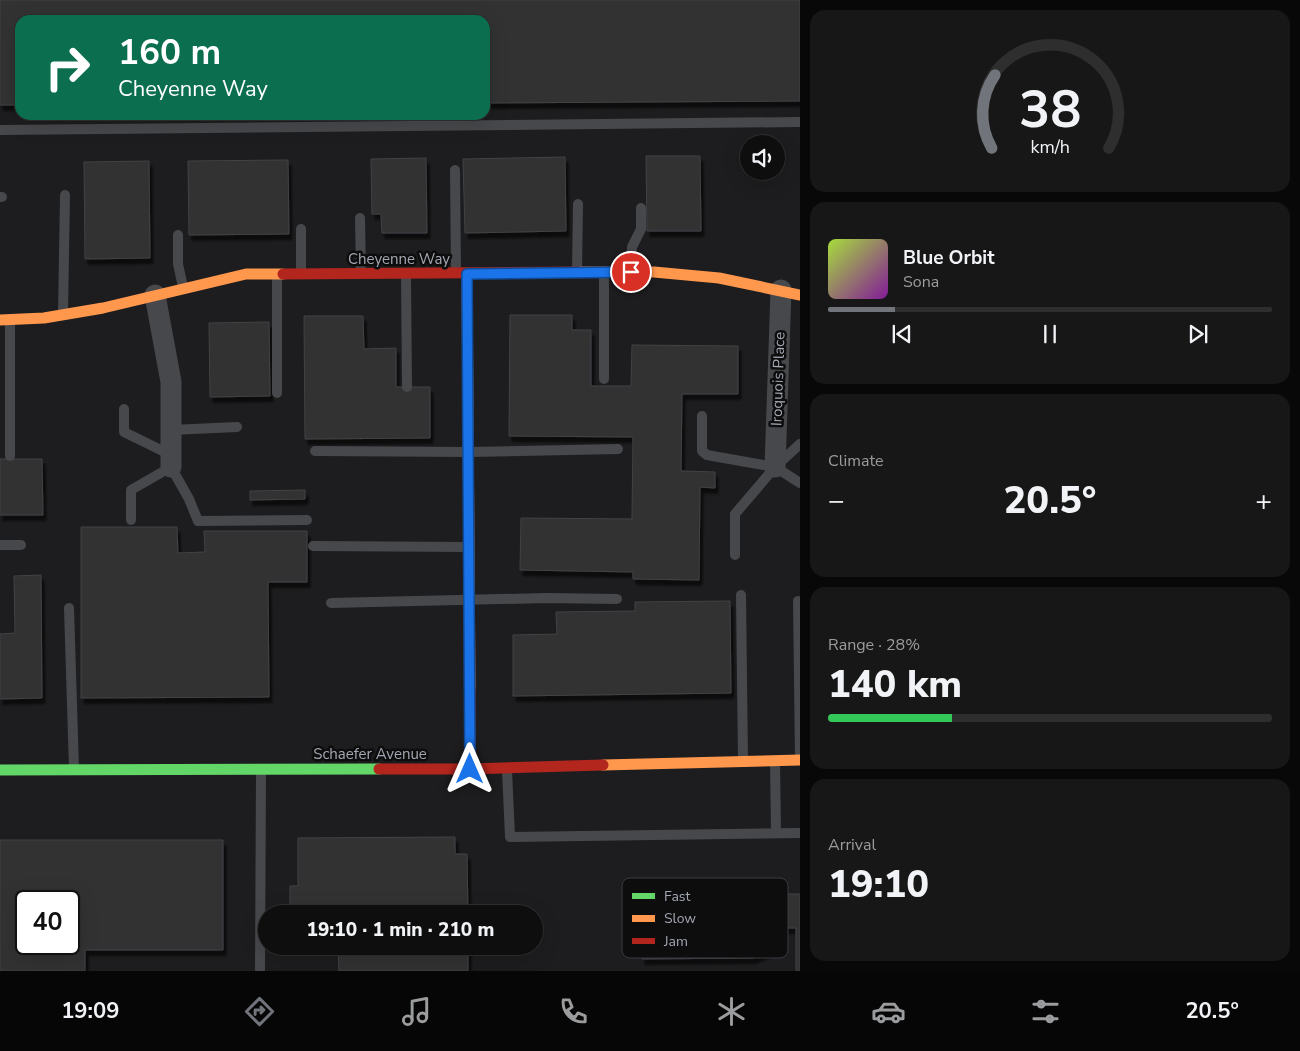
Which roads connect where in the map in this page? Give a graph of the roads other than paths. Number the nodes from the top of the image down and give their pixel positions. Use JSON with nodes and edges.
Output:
{"nodes":[{"id":1,"x":800,"y":122,"type":"edge"},
{"id":2,"x":0,"y":130,"type":"edge"},
{"id":3,"x":456,"y":170,"type":"dead end"},
{"id":4,"x":65,"y":195,"type":"dead end"},
{"id":5,"x":578,"y":204,"type":"dead end"},
{"id":6,"x":640,"y":208,"type":"dead end"},
{"id":7,"x":360,"y":218,"type":"dead end"},
{"id":8,"x":301,"y":229,"type":"dead end"},
{"id":9,"x":178,"y":235,"type":"dead end"},
{"id":10,"x":631,"y":272,"type":"junction"},
{"id":11,"x":577,"y":273,"type":"junction"},
{"id":12,"x":604,"y":273,"type":"junction"},
{"id":13,"x":277,"y":274,"type":"junction"},
{"id":14,"x":301,"y":274,"type":"junction"},
{"id":15,"x":361,"y":274,"type":"junction"},
{"id":16,"x":406,"y":274,"type":"junction"},
{"id":17,"x":461,"y":274,"type":"junction"},
{"id":18,"x":183,"y":288,"type":"junction"},
{"id":19,"x":791,"y":292,"type":"edge"},
{"id":20,"x":156,"y":295,"type":"junction"},
{"id":21,"x":63,"y":315,"type":"junction"},
{"id":22,"x":5,"y":320,"type":"edge"},
{"id":23,"x":604,"y":379,"type":"dead end"},
{"id":24,"x":407,"y":387,"type":"dead end"},
{"id":25,"x":277,"y":394,"type":"dead end"},
{"id":26,"x":124,"y":408,"type":"dead end"},
{"id":27,"x":702,"y":416,"type":"dead end"},
{"id":28,"x":237,"y":427,"type":"dead end"},
{"id":29,"x":171,"y":430,"type":"junction"},
{"id":30,"x":800,"y":444,"type":"edge"},
{"id":31,"x":618,"y":449,"type":"dead end"},
{"id":32,"x":315,"y":451,"type":"dead end"},
{"id":33,"x":468,"y":452,"type":"junction"},
{"id":34,"x":10,"y":456,"type":"dead end"},
{"id":35,"x":171,"y":461,"type":"junction"},
{"id":36,"x":775,"y":467,"type":"junction"},
{"id":37,"x":800,"y":483,"type":"edge"},
{"id":38,"x":131,"y":520,"type":"dead end"},
{"id":39,"x":307,"y":520,"type":"dead end"},
{"id":40,"x":0,"y":545,"type":"edge"},
{"id":41,"x":21,"y":545,"type":"dead end"},
{"id":42,"x":313,"y":546,"type":"dead end"},
{"id":43,"x":469,"y":547,"type":"junction"},
{"id":44,"x":735,"y":556,"type":"dead end"},
{"id":45,"x":741,"y":595,"type":"dead end"},
{"id":46,"x":617,"y":599,"type":"dead end"},
{"id":47,"x":469,"y":600,"type":"junction"},
{"id":48,"x":798,"y":601,"type":"dead end"},
{"id":49,"x":330,"y":603,"type":"dead end"},
{"id":50,"x":68,"y":608,"type":"dead end"},
{"id":51,"x":800,"y":760,"type":"edge"},
{"id":52,"x":775,"y":761,"type":"junction"},
{"id":53,"x":743,"y":762,"type":"junction"},
{"id":54,"x":507,"y":768,"type":"junction"},
{"id":55,"x":261,"y":769,"type":"junction"},
{"id":56,"x":470,"y":769,"type":"junction"},
{"id":57,"x":0,"y":770,"type":"edge"},
{"id":58,"x":74,"y":770,"type":"junction"},
{"id":59,"x":776,"y":833,"type":"junction"},
{"id":60,"x":800,"y":833,"type":"edge"},
{"id":61,"x":260,"y":971,"type":"edge"}],
"edges":[{"from":1,"to":2,"type":"lane"},
{"from":3,"to":17,"type":"lane"},
{"from":4,"to":21,"type":"lane"},
{"from":5,"to":11,"type":"lane"},
{"from":6,"to":10,"type":"lane"},
{"from":7,"to":15,"type":"lane"},
{"from":8,"to":14,"type":"lane"},
{"from":9,"to":18,"type":"lane"},
{"from":10,"to":12,"type":"street","name":"Cheyenne Way"},
{"from":10,"to":19,"type":"street","name":"Cheyenne Way"},
{"from":11,"to":12,"type":"street","name":"Cheyenne Way"},
{"from":11,"to":17,"type":"street","name":"Cheyenne Way"},
{"from":12,"to":23,"type":"lane"},
{"from":13,"to":14,"type":"street","name":"Cheyenne Way"},
{"from":13,"to":18,"type":"street","name":"Cheyenne Way"},
{"from":13,"to":25,"type":"lane"},
{"from":14,"to":15,"type":"street","name":"Cheyenne Way"},
{"from":15,"to":16,"type":"street","name":"Cheyenne Way"},
{"from":16,"to":17,"type":"street","name":"Cheyenne Way"},
{"from":16,"to":24,"type":"lane"},
{"from":17,"to":33,"type":"street"},
{"from":18,"to":20,"type":"street","name":"Cheyenne Way"},
{"from":19,"to":36,"type":"street","name":"Iroquois Place"},
{"from":20,"to":21,"type":"street","name":"Cheyenne Way"},
{"from":20,"to":29,"type":"street"},
{"from":21,"to":22,"type":"street","name":"Cheyenne Way"},
{"from":22,"to":34,"type":"lane"},
{"from":26,"to":35,"type":"lane"},
{"from":27,"to":36,"type":"lane"},
{"from":28,"to":29,"type":"lane"},
{"from":29,"to":35,"type":"street"},
{"from":30,"to":36,"type":"lane"},
{"from":31,"to":33,"type":"lane"},
{"from":32,"to":33,"type":"lane"},
{"from":33,"to":43,"type":"street"},
{"from":35,"to":38,"type":"lane"},
{"from":35,"to":39,"type":"lane"},
{"from":36,"to":37,"type":"lane"},
{"from":36,"to":44,"type":"lane"},
{"from":40,"to":41,"type":"lane"},
{"from":42,"to":43,"type":"lane"},
{"from":43,"to":47,"type":"street"},
{"from":45,"to":53,"type":"lane"},
{"from":46,"to":47,"type":"lane"},
{"from":47,"to":49,"type":"lane"},
{"from":47,"to":56,"type":"street"},
{"from":48,"to":51,"type":"lane"},
{"from":50,"to":58,"type":"lane"},
{"from":51,"to":52,"type":"street","name":"Schaefer Avenue"},
{"from":52,"to":53,"type":"street","name":"Schaefer Avenue"},
{"from":52,"to":59,"type":"lane"},
{"from":53,"to":54,"type":"street","name":"Schaefer Avenue"},
{"from":54,"to":56,"type":"street","name":"Schaefer Avenue"},
{"from":54,"to":59,"type":"lane"},
{"from":55,"to":56,"type":"street","name":"Schaefer Avenue"},
{"from":55,"to":58,"type":"street","name":"Schaefer Avenue"},
{"from":55,"to":61,"type":"lane"},
{"from":57,"to":58,"type":"street","name":"Schaefer Avenue"},
{"from":59,"to":60,"type":"lane"}]}
